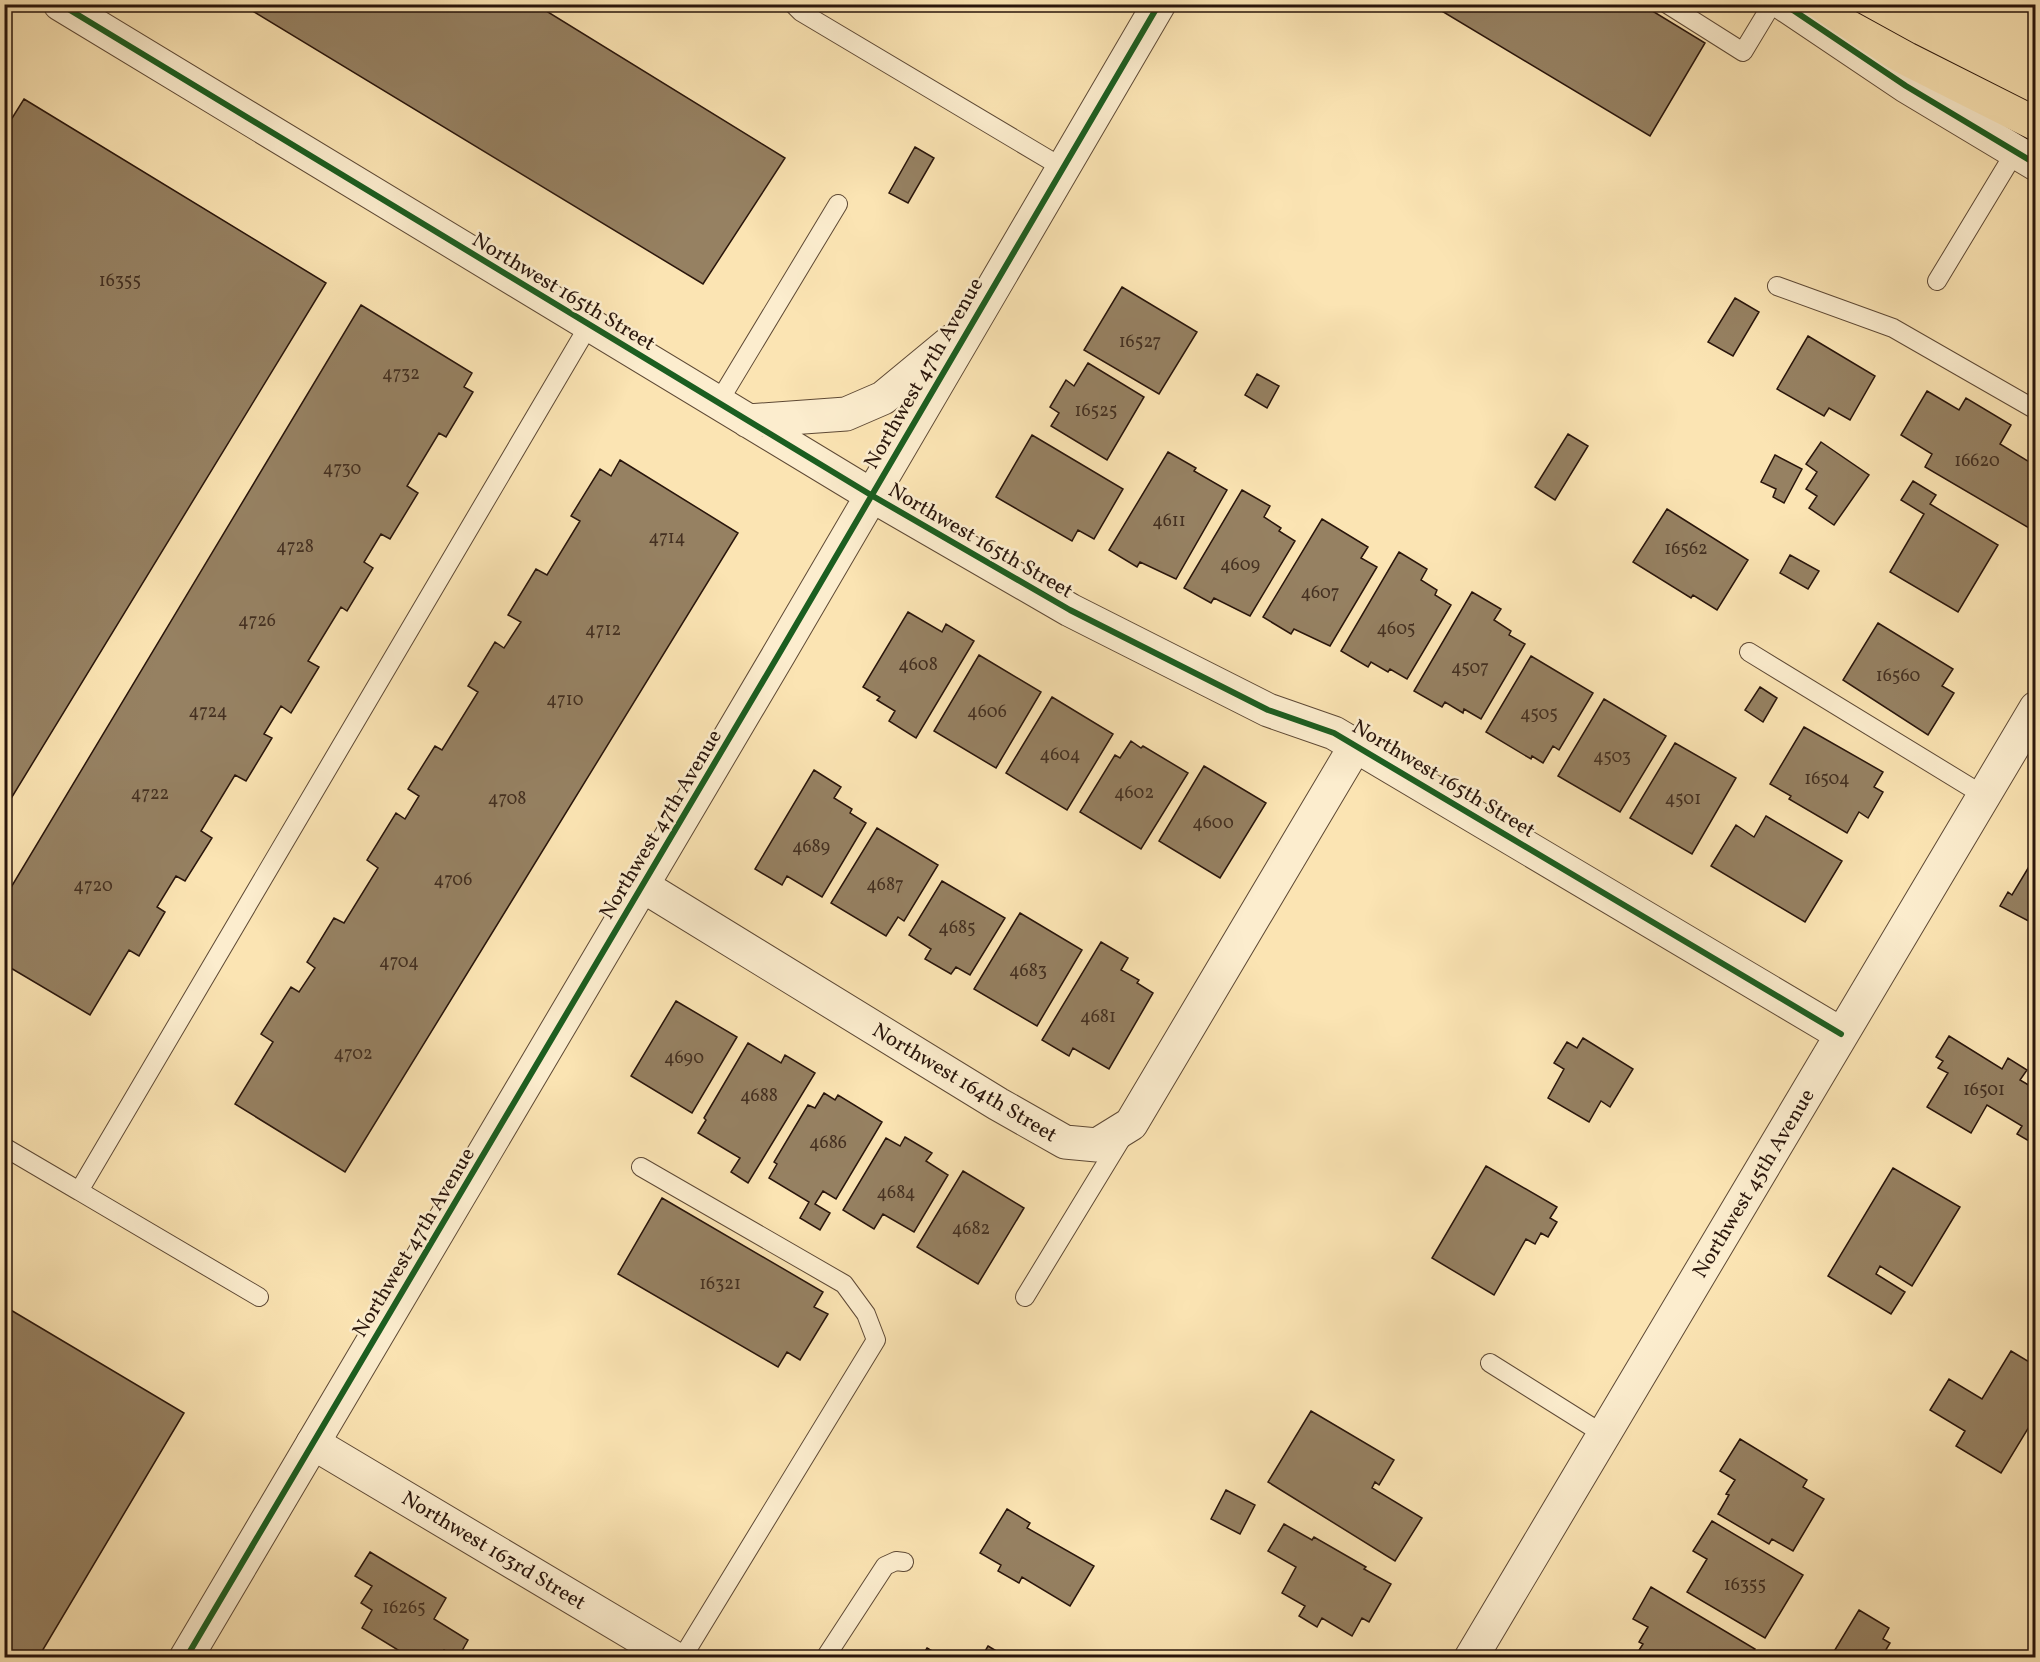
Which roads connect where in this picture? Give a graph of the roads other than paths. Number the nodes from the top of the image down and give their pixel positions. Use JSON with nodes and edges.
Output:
{"nodes":[{"id":1,"x":60,"y":4,"type":"edge"},
{"id":2,"x":794,"y":4,"type":"edge"},
{"id":3,"x":1159,"y":4,"type":"edge"},
{"id":4,"x":1667,"y":4,"type":"edge"},
{"id":5,"x":1772,"y":4,"type":"edge"},
{"id":6,"x":1784,"y":4,"type":"edge"},
{"id":7,"x":1807,"y":4,"type":"edge"},
{"id":8,"x":2036,"y":124,"type":"edge"},
{"id":9,"x":2025,"y":158,"type":"edge"},
{"id":10,"x":1063,"y":168,"type":"junction"},
{"id":11,"x":838,"y":204,"type":"dead end"},
{"id":12,"x":1937,"y":281,"type":"dead end"},
{"id":13,"x":1777,"y":286,"type":"dead end"},
{"id":14,"x":589,"y":325,"type":"junction"},
{"id":15,"x":969,"y":327,"type":"junction"},
{"id":16,"x":718,"y":403,"type":"junction"},
{"id":17,"x":2036,"y":410,"type":"edge"},
{"id":18,"x":748,"y":421,"type":"junction"},
{"id":19,"x":871,"y":495,"type":"junction"},
{"id":20,"x":1749,"y":652,"type":"dead end"},
{"id":21,"x":2036,"y":708,"type":"edge"},
{"id":22,"x":1356,"y":745,"type":"junction"},
{"id":23,"x":1983,"y":795,"type":"junction"},
{"id":24,"x":643,"y":886,"type":"junction"},
{"id":25,"x":1841,"y":1034,"type":"junction"},
{"id":26,"x":1131,"y":1124,"type":"junction"},
{"id":27,"x":4,"y":1147,"type":"edge"},
{"id":28,"x":641,"y":1167,"type":"dead end"},
{"id":29,"x":79,"y":1191,"type":"junction"},
{"id":30,"x":259,"y":1297,"type":"dead end"},
{"id":31,"x":1026,"y":1298,"type":"dead end"},
{"id":32,"x":1490,"y":1363,"type":"dead end"},
{"id":33,"x":1604,"y":1434,"type":"junction"},
{"id":34,"x":313,"y":1443,"type":"junction"},
{"id":35,"x":904,"y":1562,"type":"dead end"},
{"id":36,"x":186,"y":1658,"type":"edge"},
{"id":37,"x":674,"y":1658,"type":"edge"},
{"id":38,"x":682,"y":1658,"type":"edge"},
{"id":39,"x":825,"y":1658,"type":"edge"},
{"id":40,"x":1470,"y":1658,"type":"edge"}],
"edges":[{"from":1,"to":14,"type":"street","name":"Northwest 165th Street"},
{"from":2,"to":10,"type":"lane"},
{"from":3,"to":10,"type":"street","name":"Northwest 47th Avenue"},
{"from":4,"to":5,"type":"lane"},
{"from":6,"to":9,"type":"street"},
{"from":7,"to":8,"type":"highway"},
{"from":9,"to":12,"type":"lane"},
{"from":10,"to":15,"type":"street","name":"Northwest 47th Avenue"},
{"from":11,"to":16,"type":"lane"},
{"from":13,"to":17,"type":"lane"},
{"from":14,"to":16,"type":"street","name":"Northwest 165th Street"},
{"from":14,"to":29,"type":"lane"},
{"from":15,"to":18,"type":"street"},
{"from":15,"to":19,"type":"street","name":"Northwest 47th Avenue"},
{"from":16,"to":18,"type":"street","name":"Northwest 165th Street"},
{"from":18,"to":19,"type":"street","name":"Northwest 165th Street"},
{"from":19,"to":22,"type":"street","name":"Northwest 165th Street"},
{"from":19,"to":24,"type":"street","name":"Northwest 47th Avenue"},
{"from":20,"to":23,"type":"lane"},
{"from":21,"to":23,"type":"street","name":"Northwest 45th Avenue"},
{"from":22,"to":25,"type":"street","name":"Northwest 165th Street"},
{"from":22,"to":26,"type":"street","name":"Northwest 164th Street"},
{"from":23,"to":25,"type":"street","name":"Northwest 45th Avenue"},
{"from":24,"to":26,"type":"street","name":"Northwest 164th Street"},
{"from":24,"to":34,"type":"street","name":"Northwest 47th Avenue"},
{"from":25,"to":33,"type":"street","name":"Northwest 45th Avenue"},
{"from":26,"to":31,"type":"lane"},
{"from":27,"to":29,"type":"lane"},
{"from":28,"to":38,"type":"lane"},
{"from":29,"to":30,"type":"lane"},
{"from":32,"to":33,"type":"lane"},
{"from":33,"to":40,"type":"street","name":"Northwest 45th Avenue"},
{"from":34,"to":36,"type":"street","name":"Northwest 47th Avenue"},
{"from":34,"to":37,"type":"street","name":"Northwest 163rd Street"},
{"from":35,"to":39,"type":"lane"}]}
